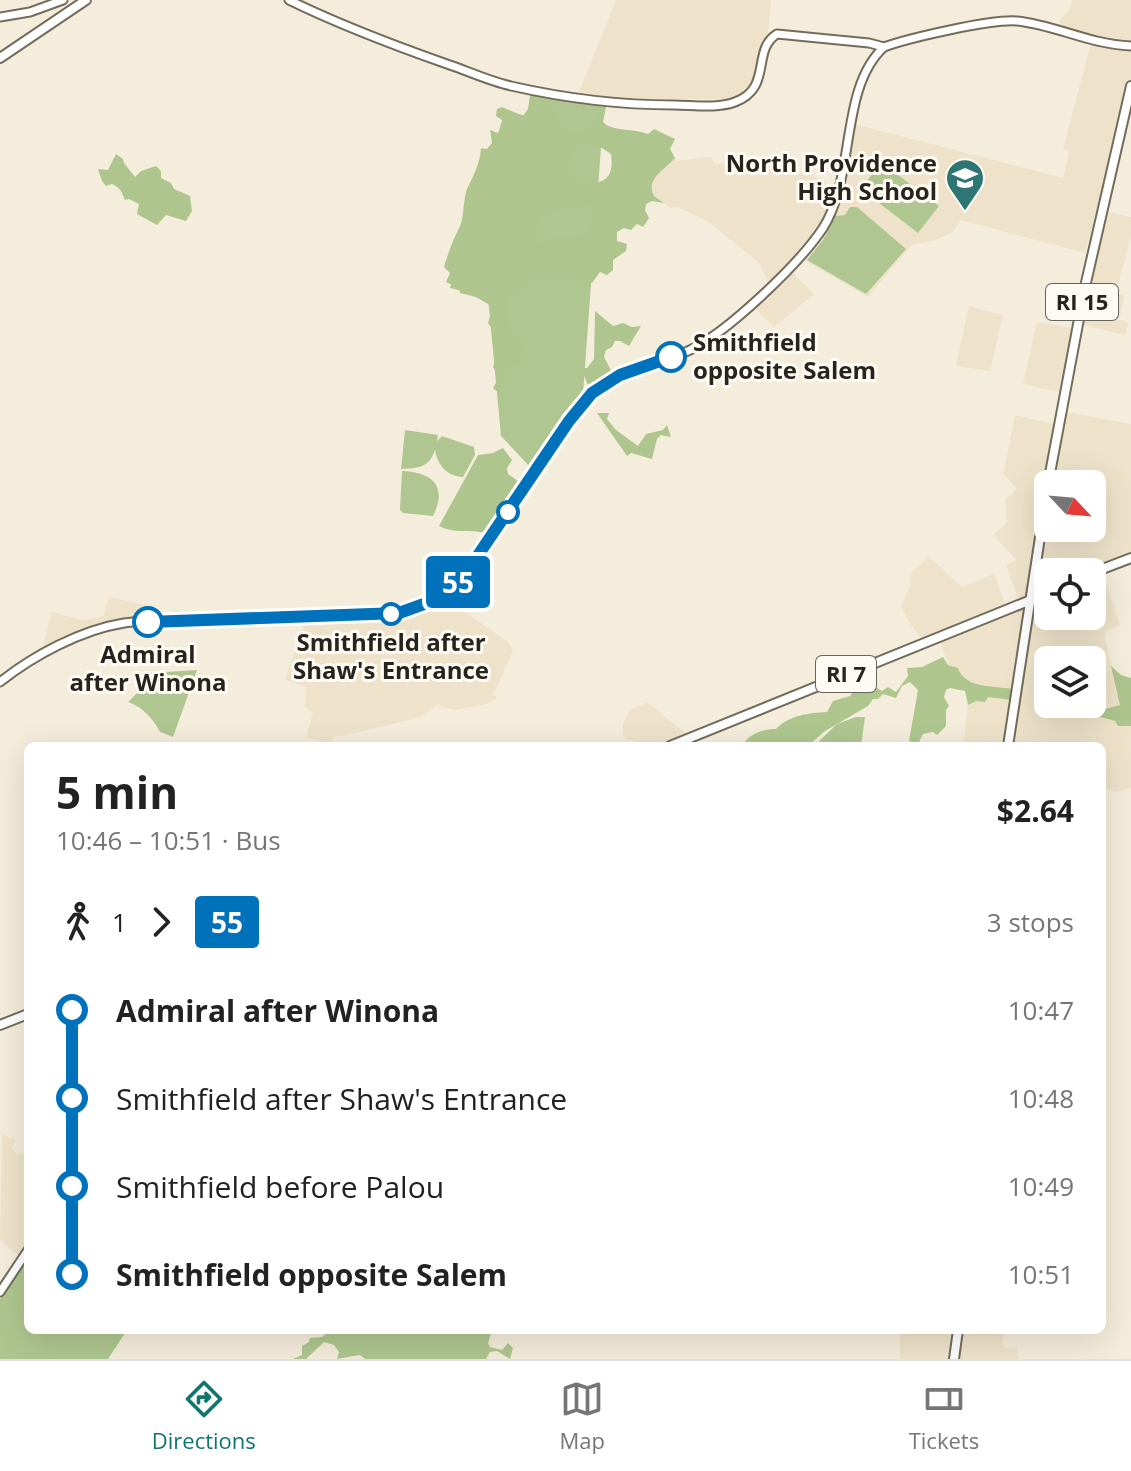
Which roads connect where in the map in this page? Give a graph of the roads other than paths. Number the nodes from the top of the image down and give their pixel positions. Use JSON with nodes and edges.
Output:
{"nodes":[{"id":1,"x":86,"y":0,"type":"edge"},
{"id":2,"x":289,"y":0,"type":"edge"},
{"id":3,"x":68,"y":4,"type":"edge"},
{"id":4,"x":0,"y":17,"type":"edge"},
{"id":5,"x":1131,"y":46,"type":"edge"},
{"id":6,"x":884,"y":47,"type":"junction"},
{"id":7,"x":0,"y":58,"type":"edge"},
{"id":8,"x":1131,"y":86,"type":"edge"},
{"id":9,"x":1051,"y":470,"type":"edge"},
{"id":10,"x":1040,"y":542,"type":"edge"},
{"id":11,"x":1131,"y":558,"type":"edge"},
{"id":12,"x":1106,"y":568,"type":"edge"},
{"id":13,"x":1034,"y":600,"type":"edge"},
{"id":14,"x":1031,"y":601,"type":"junction"},
{"id":15,"x":0,"y":682,"type":"edge"},
{"id":16,"x":680,"y":742,"type":"edge"},
{"id":17,"x":1009,"y":742,"type":"edge"},
{"id":18,"x":24,"y":1016,"type":"edge"},
{"id":19,"x":0,"y":1025,"type":"edge"},
{"id":20,"x":24,"y":1256,"type":"edge"},
{"id":21,"x":0,"y":1292,"type":"edge"},
{"id":22,"x":957,"y":1334,"type":"edge"},
{"id":23,"x":954,"y":1359,"type":"edge"}],
"edges":[{"from":1,"to":3,"type":"main road"},
{"from":2,"to":6,"type":"main road"},
{"from":3,"to":4,"type":"main road"},
{"from":3,"to":7,"type":"main road"},
{"from":5,"to":6,"type":"main road"},
{"from":6,"to":15,"type":"main road"},
{"from":8,"to":9,"type":"main road","number":"RI 15"},
{"from":10,"to":14,"type":"main road","number":"RI 15"},
{"from":11,"to":12,"type":"main road"},
{"from":13,"to":14,"type":"main road","number":"RI 7"},
{"from":14,"to":16,"type":"main road","number":"RI 7"},
{"from":14,"to":17,"type":"main road","number":"RI 15"},
{"from":18,"to":19,"type":"main road"},
{"from":20,"to":21,"type":"main road"},
{"from":22,"to":23,"type":"main road"}]}
